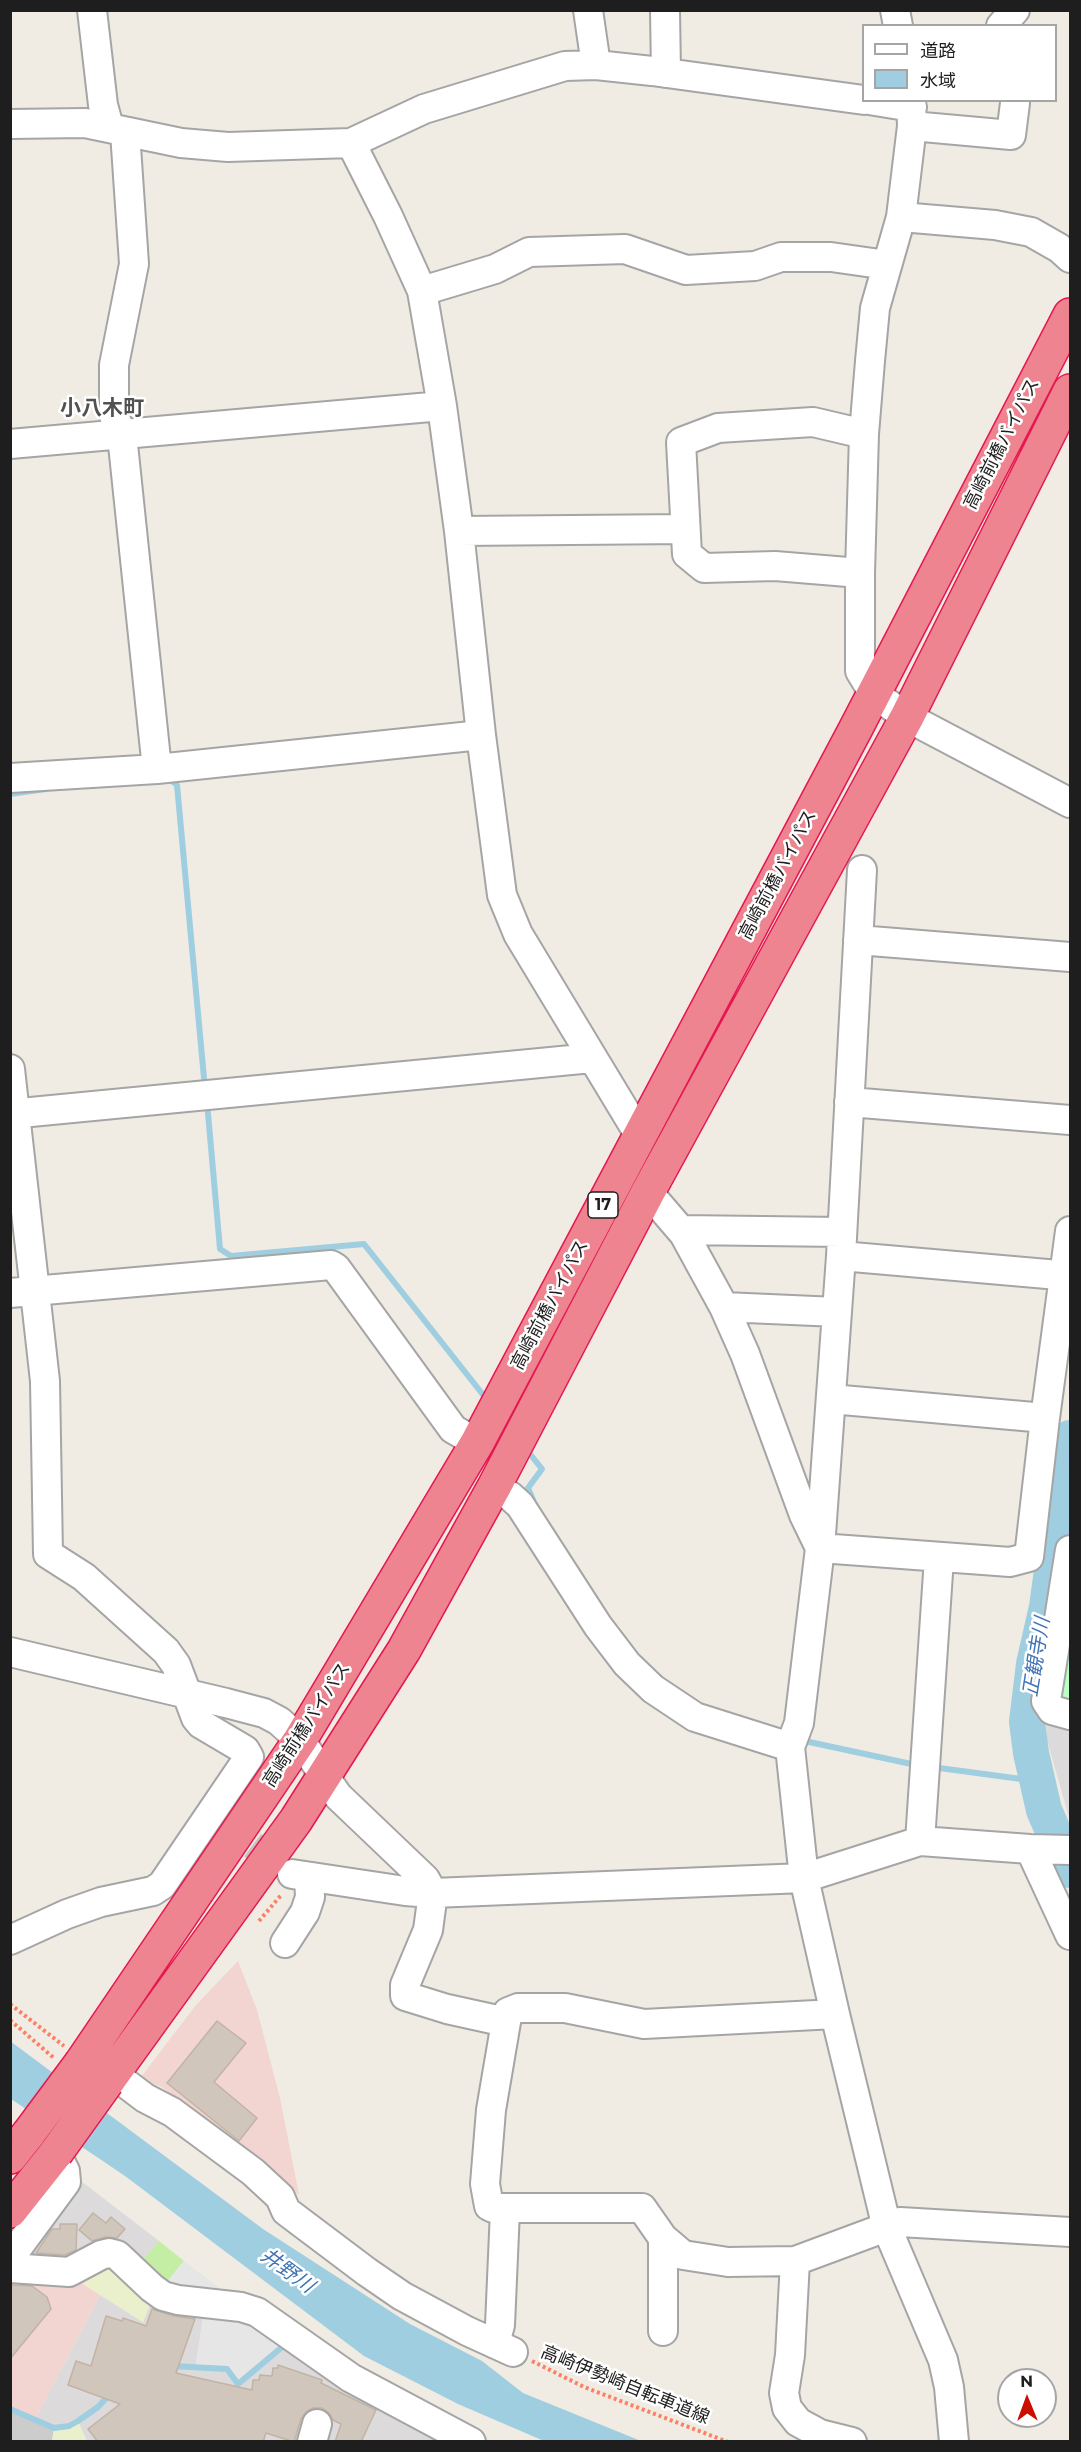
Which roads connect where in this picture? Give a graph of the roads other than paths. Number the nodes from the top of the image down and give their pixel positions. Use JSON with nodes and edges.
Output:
{"nodes":[{"id":1,"x":92,"y":10,"type":"edge"},
{"id":2,"x":588,"y":10,"type":"edge"},
{"id":3,"x":664,"y":10,"type":"edge"},
{"id":4,"x":1015,"y":10,"type":"edge"},
{"id":5,"x":1003,"y":24,"type":"edge"},
{"id":6,"x":596,"y":65,"type":"junction"},
{"id":7,"x":666,"y":73,"type":"junction"},
{"id":8,"x":862,"y":100,"type":"edge"},
{"id":9,"x":877,"y":102,"type":"edge"},
{"id":10,"x":1015,"y":103,"type":"dead end"},
{"id":11,"x":912,"y":111,"type":"edge"},
{"id":12,"x":10,"y":124,"type":"edge"},
{"id":13,"x":117,"y":130,"type":"junction"},
{"id":14,"x":351,"y":143,"type":"junction"},
{"id":15,"x":901,"y":217,"type":"junction"},
{"id":16,"x":1071,"y":258,"type":"edge"},
{"id":17,"x":887,"y":265,"type":"junction"},
{"id":18,"x":422,"y":291,"type":"junction"},
{"id":19,"x":1071,"y":315,"type":"edge"},
{"id":20,"x":1071,"y":391,"type":"edge"},
{"id":21,"x":442,"y":406,"type":"junction"},
{"id":22,"x":864,"y":434,"type":"junction"},
{"id":23,"x":122,"y":435,"type":"junction"},
{"id":24,"x":10,"y":444,"type":"edge"},
{"id":25,"x":685,"y":529,"type":"junction"},
{"id":26,"x":459,"y":531,"type":"junction"},
{"id":27,"x":860,"y":573,"type":"junction"},
{"id":28,"x":874,"y":694,"type":"junction"},
{"id":29,"x":907,"y":717,"type":"junction"},
{"id":30,"x":482,"y":735,"type":"junction"},
{"id":31,"x":157,"y":769,"type":"junction"},
{"id":32,"x":10,"y":778,"type":"edge"},
{"id":33,"x":1071,"y":803,"type":"edge"},
{"id":34,"x":862,"y":870,"type":"dead end"},
{"id":35,"x":858,"y":940,"type":"junction"},
{"id":36,"x":1071,"y":957,"type":"edge"},
{"id":37,"x":592,"y":1058,"type":"junction"},
{"id":38,"x":10,"y":1069,"type":"edge"},
{"id":39,"x":849,"y":1102,"type":"junction"},
{"id":40,"x":12,"y":1114,"type":"edge"},
{"id":41,"x":1071,"y":1120,"type":"edge"},
{"id":42,"x":640,"y":1136,"type":"junction"},
{"id":43,"x":648,"y":1192,"type":"junction"},
{"id":44,"x":681,"y":1230,"type":"junction"},
{"id":45,"x":1071,"y":1231,"type":"edge"},
{"id":46,"x":841,"y":1244,"type":"junction"},
{"id":47,"x":1067,"y":1276,"type":"edge"},
{"id":48,"x":22,"y":1292,"type":"edge"},
{"id":49,"x":724,"y":1307,"type":"junction"},
{"id":50,"x":837,"y":1312,"type":"junction"},
{"id":51,"x":831,"y":1399,"type":"junction"},
{"id":52,"x":1045,"y":1418,"type":"junction"},
{"id":53,"x":477,"y":1443,"type":"junction"},
{"id":54,"x":494,"y":1487,"type":"junction"},
{"id":55,"x":820,"y":1548,"type":"junction"},
{"id":56,"x":939,"y":1558,"type":"junction"},
{"id":57,"x":1070,"y":1561,"type":"edge"},
{"id":58,"x":10,"y":1652,"type":"edge"},
{"id":59,"x":188,"y":1694,"type":"junction"},
{"id":60,"x":1071,"y":1715,"type":"edge"},
{"id":61,"x":300,"y":1740,"type":"junction"},
{"id":62,"x":793,"y":1740,"type":"junction"},
{"id":63,"x":325,"y":1778,"type":"junction"},
{"id":64,"x":920,"y":1841,"type":"junction"},
{"id":65,"x":1048,"y":1850,"type":"edge"},
{"id":66,"x":804,"y":1878,"type":"junction"},
{"id":67,"x":433,"y":1893,"type":"junction"},
{"id":68,"x":1071,"y":1935,"type":"edge"},
{"id":69,"x":10,"y":1940,"type":"edge"},
{"id":70,"x":285,"y":1943,"type":"dead end"},
{"id":71,"x":835,"y":2014,"type":"junction"},
{"id":72,"x":506,"y":2022,"type":"junction"},
{"id":73,"x":92,"y":2067,"type":"junction"},
{"id":74,"x":18,"y":2143,"type":"edge"},
{"id":75,"x":56,"y":2153,"type":"junction"},
{"id":76,"x":504,"y":2210,"type":"junction"},
{"id":77,"x":10,"y":2211,"type":"edge"},
{"id":78,"x":887,"y":2228,"type":"junction"},
{"id":79,"x":1071,"y":2232,"type":"edge"},
{"id":80,"x":663,"y":2238,"type":"junction"},
{"id":81,"x":10,"y":2258,"type":"edge"},
{"id":82,"x":795,"y":2261,"type":"junction"},
{"id":83,"x":10,"y":2268,"type":"edge"},
{"id":84,"x":663,"y":2331,"type":"dead end"},
{"id":85,"x":471,"y":2442,"type":"edge"},
{"id":86,"x":852,"y":2442,"type":"edge"},
{"id":87,"x":954,"y":2442,"type":"edge"}],
"edges":[{"from":1,"to":13,"type":"street"},
{"from":2,"to":6,"type":"street"},
{"from":3,"to":7,"type":"street"},
{"from":4,"to":5,"type":"street"},
{"from":6,"to":7,"type":"street"},
{"from":6,"to":14,"type":"street"},
{"from":7,"to":8,"type":"street"},
{"from":9,"to":11,"type":"street"},
{"from":10,"to":11,"type":"street"},
{"from":11,"to":15,"type":"street"},
{"from":12,"to":13,"type":"street"},
{"from":13,"to":14,"type":"street"},
{"from":13,"to":23,"type":"street"},
{"from":14,"to":18,"type":"street"},
{"from":15,"to":16,"type":"street"},
{"from":15,"to":17,"type":"street"},
{"from":17,"to":18,"type":"street"},
{"from":17,"to":22,"type":"street"},
{"from":18,"to":21,"type":"street"},
{"from":19,"to":28,"type":"highway","name":"高崎前橋バイパス","number":"17"},
{"from":20,"to":29,"type":"highway","name":"高崎前橋バイパス","number":"17"},
{"from":21,"to":23,"type":"street"},
{"from":21,"to":26,"type":"street"},
{"from":22,"to":25,"type":"street"},
{"from":22,"to":27,"type":"street"},
{"from":23,"to":24,"type":"street"},
{"from":23,"to":31,"type":"street"},
{"from":25,"to":26,"type":"street"},
{"from":25,"to":27,"type":"street"},
{"from":26,"to":30,"type":"street"},
{"from":27,"to":28,"type":"street"},
{"from":28,"to":29,"type":"street"},
{"from":28,"to":42,"type":"highway","name":"高崎前橋バイパス","number":"17"},
{"from":29,"to":33,"type":"street"},
{"from":29,"to":43,"type":"highway","name":"高崎前橋バイパス","number":"17"},
{"from":30,"to":31,"type":"street"},
{"from":30,"to":37,"type":"street"},
{"from":31,"to":32,"type":"street"},
{"from":34,"to":35,"type":"street"},
{"from":35,"to":36,"type":"street"},
{"from":35,"to":39,"type":"street"},
{"from":37,"to":40,"type":"street"},
{"from":37,"to":42,"type":"street"},
{"from":38,"to":40,"type":"street"},
{"from":39,"to":41,"type":"street"},
{"from":39,"to":46,"type":"street"},
{"from":40,"to":48,"type":"street"},
{"from":42,"to":53,"type":"highway","name":"高崎前橋バイパス","number":"17"},
{"from":43,"to":44,"type":"street"},
{"from":43,"to":54,"type":"highway","name":"高崎前橋バイパス","number":"17"},
{"from":44,"to":46,"type":"street"},
{"from":44,"to":49,"type":"street"},
{"from":45,"to":47,"type":"street"},
{"from":46,"to":47,"type":"street"},
{"from":46,"to":50,"type":"street"},
{"from":47,"to":52,"type":"street"},
{"from":48,"to":53,"type":"street"},
{"from":48,"to":59,"type":"street"},
{"from":49,"to":50,"type":"street"},
{"from":49,"to":55,"type":"street"},
{"from":50,"to":51,"type":"street"},
{"from":51,"to":52,"type":"street"},
{"from":51,"to":55,"type":"street"},
{"from":52,"to":56,"type":"street"},
{"from":53,"to":61,"type":"highway","name":"高崎前橋バイパス","number":"17"},
{"from":54,"to":62,"type":"street"},
{"from":54,"to":63,"type":"highway","name":"高崎前橋バイパス","number":"17"},
{"from":55,"to":56,"type":"street"},
{"from":55,"to":62,"type":"street"},
{"from":56,"to":64,"type":"street"},
{"from":57,"to":60,"type":"street"},
{"from":58,"to":59,"type":"street"},
{"from":59,"to":61,"type":"street"},
{"from":59,"to":69,"type":"street"},
{"from":61,"to":63,"type":"street"},
{"from":61,"to":73,"type":"highway","name":"高崎前橋バイパス","number":"17"},
{"from":62,"to":66,"type":"street"},
{"from":63,"to":67,"type":"street"},
{"from":63,"to":73,"type":"highway","name":"高崎前橋バイパス","number":"17"},
{"from":64,"to":65,"type":"street"},
{"from":64,"to":66,"type":"street"},
{"from":65,"to":68,"type":"street"},
{"from":66,"to":67,"type":"street"},
{"from":66,"to":71,"type":"street"},
{"from":67,"to":70,"type":"street"},
{"from":67,"to":72,"type":"street"},
{"from":71,"to":72,"type":"street"},
{"from":71,"to":78,"type":"street"},
{"from":72,"to":76,"type":"street"},
{"from":73,"to":74,"type":"highway","name":"高崎前橋バイパス","number":"17","bridge":true},
{"from":73,"to":75,"type":"highway","name":"高崎前橋バイパス","number":"17","bridge":true},
{"from":73,"to":76,"type":"street"},
{"from":75,"to":77,"type":"highway","name":"高崎前橋バイパス","number":"17"},
{"from":75,"to":81,"type":"street"},
{"from":76,"to":80,"type":"street"},
{"from":78,"to":79,"type":"street"},
{"from":78,"to":82,"type":"street"},
{"from":78,"to":87,"type":"street"},
{"from":80,"to":82,"type":"street"},
{"from":80,"to":84,"type":"street"},
{"from":82,"to":86,"type":"street"},
{"from":83,"to":85,"type":"street"}]}
